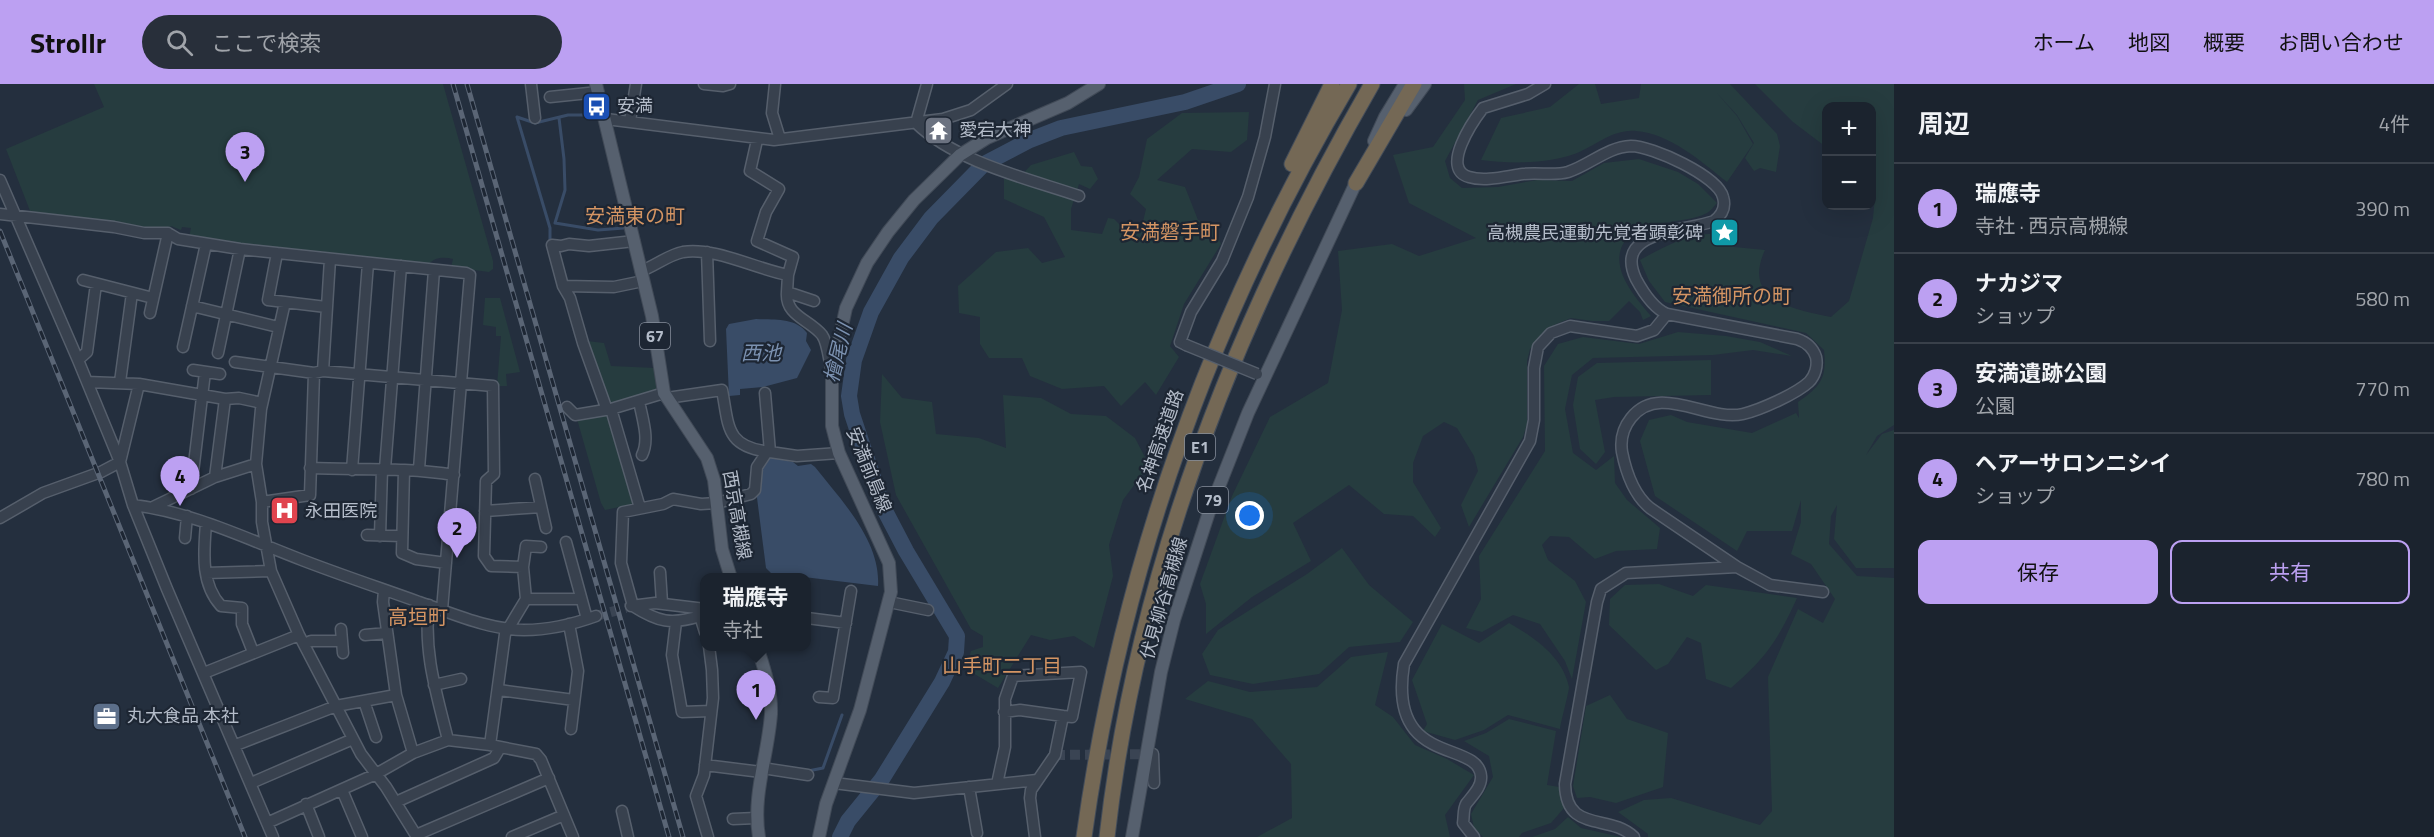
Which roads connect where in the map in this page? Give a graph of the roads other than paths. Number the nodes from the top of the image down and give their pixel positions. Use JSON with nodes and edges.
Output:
{"nodes":[{"id":1,"x":531,"y":84,"type":"edge"},
{"id":2,"x":636,"y":84,"type":"edge"},
{"id":3,"x":704,"y":84,"type":"edge"},
{"id":4,"x":730,"y":84,"type":"edge"},
{"id":5,"x":775,"y":84,"type":"edge"},
{"id":6,"x":927,"y":84,"type":"edge"},
{"id":7,"x":1007,"y":84,"type":"edge"},
{"id":8,"x":1099,"y":84,"type":"edge"},
{"id":9,"x":1275,"y":84,"type":"edge"},
{"id":10,"x":1332,"y":84,"type":"edge"},
{"id":11,"x":1349,"y":84,"type":"edge"},
{"id":12,"x":1372,"y":84,"type":"edge"},
{"id":13,"x":1405,"y":84,"type":"edge"},
{"id":14,"x":1414,"y":84,"type":"edge"},
{"id":15,"x":1425,"y":84,"type":"edge"},
{"id":16,"x":1545,"y":84,"type":"edge"},
{"id":17,"x":597,"y":88,"type":"edge"},
{"id":18,"x":550,"y":97,"type":"dead end"},
{"id":19,"x":535,"y":118,"type":"dead end"},
{"id":20,"x":606,"y":119,"type":"junction"},
{"id":21,"x":630,"y":122,"type":"junction"},
{"id":22,"x":916,"y":123,"type":"junction"},
{"id":23,"x":780,"y":139,"type":"junction"},
{"id":24,"x":757,"y":140,"type":"junction"},
{"id":25,"x":964,"y":156,"type":"junction"},
{"id":26,"x":0,"y":180,"type":"edge"},
{"id":27,"x":1356,"y":183,"type":"junction"},
{"id":28,"x":1078,"y":196,"type":"dead end"},
{"id":29,"x":0,"y":214,"type":"edge"},
{"id":30,"x":15,"y":216,"type":"junction"},
{"id":31,"x":168,"y":232,"type":"junction"},
{"id":32,"x":634,"y":241,"type":"junction"},
{"id":33,"x":207,"y":244,"type":"junction"},
{"id":34,"x":240,"y":249,"type":"junction"},
{"id":35,"x":707,"y":252,"type":"junction"},
{"id":36,"x":277,"y":253,"type":"junction"},
{"id":37,"x":330,"y":260,"type":"junction"},
{"id":38,"x":368,"y":263,"type":"junction"},
{"id":39,"x":401,"y":267,"type":"junction"},
{"id":40,"x":434,"y":270,"type":"junction"},
{"id":41,"x":788,"y":275,"type":"junction"},
{"id":42,"x":642,"y":276,"type":"junction"},
{"id":43,"x":83,"y":280,"type":"dead end"},
{"id":44,"x":96,"y":284,"type":"junction"},
{"id":45,"x":564,"y":286,"type":"junction"},
{"id":46,"x":787,"y":292,"type":"junction"},
{"id":47,"x":132,"y":293,"type":"junction"},
{"id":48,"x":153,"y":298,"type":"junction"},
{"id":49,"x":285,"y":302,"type":"junction"},
{"id":50,"x":814,"y":302,"type":"dead end"},
{"id":51,"x":192,"y":306,"type":"junction"},
{"id":52,"x":326,"y":307,"type":"junction"},
{"id":53,"x":150,"y":313,"type":"dead end"},
{"id":54,"x":226,"y":314,"type":"junction"},
{"id":55,"x":1666,"y":314,"type":"junction"},
{"id":56,"x":278,"y":327,"type":"junction"},
{"id":57,"x":710,"y":341,"type":"dead end"},
{"id":58,"x":183,"y":347,"type":"dead end"},
{"id":59,"x":218,"y":353,"type":"dead end"},
{"id":60,"x":78,"y":360,"type":"junction"},
{"id":61,"x":235,"y":362,"type":"dead end"},
{"id":62,"x":269,"y":367,"type":"junction"},
{"id":63,"x":194,"y":370,"type":"dead end"},
{"id":64,"x":206,"y":372,"type":"junction"},
{"id":65,"x":319,"y":372,"type":"junction"},
{"id":66,"x":832,"y":372,"type":"junction"},
{"id":67,"x":220,"y":374,"type":"dead end"},
{"id":68,"x":359,"y":374,"type":"junction"},
{"id":69,"x":1261,"y":375,"type":"junction"},
{"id":70,"x":392,"y":377,"type":"junction"},
{"id":71,"x":426,"y":380,"type":"junction"},
{"id":72,"x":87,"y":382,"type":"junction"},
{"id":73,"x":120,"y":382,"type":"junction"},
{"id":74,"x":461,"y":383,"type":"junction"},
{"id":75,"x":139,"y":384,"type":"junction"},
{"id":76,"x":765,"y":393,"type":"dead end"},
{"id":77,"x":203,"y":396,"type":"junction"},
{"id":78,"x":665,"y":396,"type":"junction"},
{"id":79,"x":225,"y":399,"type":"junction"},
{"id":80,"x":639,"y":400,"type":"junction"},
{"id":81,"x":262,"y":403,"type":"junction"},
{"id":82,"x":567,"y":407,"type":"dead end"},
{"id":83,"x":609,"y":410,"type":"junction"},
{"id":84,"x":769,"y":452,"type":"junction"},
{"id":85,"x":839,"y":453,"type":"junction"},
{"id":86,"x":642,"y":455,"type":"dead end"},
{"id":87,"x":120,"y":462,"type":"junction"},
{"id":88,"x":256,"y":464,"type":"junction"},
{"id":89,"x":310,"y":468,"type":"junction"},
{"id":90,"x":383,"y":469,"type":"junction"},
{"id":91,"x":419,"y":469,"type":"junction"},
{"id":92,"x":352,"y":470,"type":"junction"},
{"id":93,"x":404,"y":470,"type":"junction"},
{"id":94,"x":454,"y":475,"type":"junction"},
{"id":95,"x":215,"y":477,"type":"junction"},
{"id":96,"x":535,"y":479,"type":"dead end"},
{"id":97,"x":191,"y":489,"type":"junction"},
{"id":98,"x":262,"y":502,"type":"junction"},
{"id":99,"x":717,"y":503,"type":"junction"},
{"id":100,"x":133,"y":505,"type":"junction"},
{"id":101,"x":153,"y":507,"type":"junction"},
{"id":102,"x":541,"y":507,"type":"junction"},
{"id":103,"x":640,"y":508,"type":"junction"},
{"id":104,"x":485,"y":511,"type":"junction"},
{"id":105,"x":187,"y":516,"type":"junction"},
{"id":106,"x":0,"y":518,"type":"edge"},
{"id":107,"x":206,"y":523,"type":"junction"},
{"id":108,"x":546,"y":528,"type":"dead end"},
{"id":109,"x":367,"y":535,"type":"dead end"},
{"id":110,"x":380,"y":536,"type":"junction"},
{"id":111,"x":402,"y":536,"type":"junction"},
{"id":112,"x":185,"y":538,"type":"dead end"},
{"id":113,"x":566,"y":542,"type":"dead end"},
{"id":114,"x":265,"y":545,"type":"junction"},
{"id":115,"x":541,"y":547,"type":"dead end"},
{"id":116,"x":1708,"y":548,"type":"junction"},
{"id":117,"x":446,"y":563,"type":"junction"},
{"id":118,"x":523,"y":567,"type":"junction"},
{"id":119,"x":1737,"y":567,"type":"junction"},
{"id":120,"x":1698,"y":569,"type":"junction"},
{"id":121,"x":271,"y":571,"type":"junction"},
{"id":122,"x":660,"y":572,"type":"dead end"},
{"id":123,"x":206,"y":573,"type":"junction"},
{"id":124,"x":729,"y":573,"type":"edge"},
{"id":125,"x":384,"y":590,"type":"junction"},
{"id":126,"x":851,"y":591,"type":"dead end"},
{"id":127,"x":1823,"y":592,"type":"dead end"},
{"id":128,"x":526,"y":599,"type":"junction"},
{"id":129,"x":581,"y":599,"type":"junction"},
{"id":130,"x":889,"y":602,"type":"junction"},
{"id":131,"x":662,"y":603,"type":"junction"},
{"id":132,"x":429,"y":605,"type":"junction"},
{"id":133,"x":630,"y":607,"type":"junction"},
{"id":134,"x":441,"y":610,"type":"junction"},
{"id":135,"x":928,"y":610,"type":"dead end"},
{"id":136,"x":700,"y":611,"type":"edge"},
{"id":137,"x":700,"y":612,"type":"edge"},
{"id":138,"x":811,"y":619,"type":"edge"},
{"id":139,"x":676,"y":622,"type":"junction"},
{"id":140,"x":846,"y":623,"type":"junction"},
{"id":141,"x":569,"y":624,"type":"junction"},
{"id":142,"x":510,"y":628,"type":"junction"},
{"id":143,"x":341,"y":629,"type":"dead end"},
{"id":144,"x":387,"y":633,"type":"junction"},
{"id":145,"x":365,"y":635,"type":"dead end"},
{"id":146,"x":302,"y":639,"type":"junction"},
{"id":147,"x":342,"y":641,"type":"junction"},
{"id":148,"x":710,"y":651,"type":"edge"},
{"id":149,"x":759,"y":651,"type":"edge"},
{"id":150,"x":254,"y":652,"type":"junction"},
{"id":151,"x":343,"y":653,"type":"dead end"},
{"id":152,"x":204,"y":673,"type":"junction"},
{"id":153,"x":460,"y":679,"type":"dead end"},
{"id":154,"x":434,"y":685,"type":"junction"},
{"id":155,"x":499,"y":690,"type":"junction"},
{"id":156,"x":396,"y":695,"type":"junction"},
{"id":157,"x":819,"y":697,"type":"dead end"},
{"id":158,"x":574,"y":700,"type":"junction"},
{"id":159,"x":364,"y":701,"type":"junction"},
{"id":160,"x":336,"y":706,"type":"junction"},
{"id":161,"x":711,"y":711,"type":"junction"},
{"id":162,"x":1004,"y":712,"type":"junction"},
{"id":163,"x":1064,"y":716,"type":"junction"},
{"id":164,"x":575,"y":723,"type":"dead end"},
{"id":165,"x":376,"y":737,"type":"dead end"},
{"id":166,"x":353,"y":739,"type":"junction"},
{"id":167,"x":448,"y":740,"type":"junction"},
{"id":168,"x":236,"y":746,"type":"junction"},
{"id":169,"x":495,"y":747,"type":"junction"},
{"id":170,"x":413,"y":753,"type":"junction"},
{"id":171,"x":1154,"y":754,"type":"dead end"},
{"id":172,"x":705,"y":765,"type":"junction"},
{"id":173,"x":1094,"y":765,"type":"junction"},
{"id":174,"x":762,"y":770,"type":"junction"},
{"id":175,"x":376,"y":774,"type":"junction"},
{"id":176,"x":808,"y":775,"type":"dead end"},
{"id":177,"x":549,"y":778,"type":"junction"},
{"id":178,"x":1037,"y":780,"type":"junction"},
{"id":179,"x":251,"y":783,"type":"junction"},
{"id":180,"x":834,"y":783,"type":"junction"},
{"id":181,"x":1154,"y":783,"type":"dead end"},
{"id":182,"x":997,"y":784,"type":"junction"},
{"id":183,"x":969,"y":787,"type":"junction"},
{"id":184,"x":342,"y":790,"type":"junction"},
{"id":185,"x":396,"y":802,"type":"junction"},
{"id":186,"x":306,"y":804,"type":"junction"},
{"id":187,"x":622,"y":811,"type":"dead end"},
{"id":188,"x":564,"y":815,"type":"junction"},
{"id":189,"x":756,"y":818,"type":"junction"},
{"id":190,"x":734,"y":819,"type":"dead end"},
{"id":191,"x":267,"y":823,"type":"junction"},
{"id":192,"x":977,"y":833,"type":"dead end"},
{"id":193,"x":417,"y":836,"type":"edge"},
{"id":194,"x":273,"y":837,"type":"edge"},
{"id":195,"x":319,"y":837,"type":"edge"},
{"id":196,"x":362,"y":837,"type":"edge"},
{"id":197,"x":512,"y":837,"type":"edge"},
{"id":198,"x":573,"y":837,"type":"edge"},
{"id":199,"x":628,"y":837,"type":"edge"},
{"id":200,"x":708,"y":837,"type":"edge"},
{"id":201,"x":759,"y":837,"type":"edge"},
{"id":202,"x":819,"y":837,"type":"edge"},
{"id":203,"x":1035,"y":837,"type":"edge"},
{"id":204,"x":1084,"y":837,"type":"edge"},
{"id":205,"x":1107,"y":837,"type":"edge"},
{"id":206,"x":1132,"y":837,"type":"edge"},
{"id":207,"x":1474,"y":837,"type":"edge"},
{"id":208,"x":1634,"y":837,"type":"edge"}],
"edges":[{"from":1,"to":19,"type":"street"},
{"from":2,"to":21,"type":"street"},
{"from":3,"to":4,"type":"street"},
{"from":5,"to":23,"type":"street"},
{"from":6,"to":22,"type":"street"},
{"from":7,"to":22,"type":"street"},
{"from":8,"to":25,"type":"main road","name":"安満前島線"},
{"from":9,"to":69,"type":"street","bridge":true},
{"from":10,"to":173,"type":"highway"},
{"from":11,"to":173,"type":"highway","name":"名神高速道路","number":"E1"},
{"from":12,"to":205,"type":"highway","number":"E1"},
{"from":13,"to":27,"type":"main road","name":"伏見柳谷高槻線","number":"79"},
{"from":14,"to":27,"type":"highway"},
{"from":15,"to":27,"type":"main road","name":"伏見柳谷高槻線","number":"79"},
{"from":16,"to":55,"type":"street"},
{"from":17,"to":18,"type":"street"},
{"from":17,"to":20,"type":"main road","name":"西京高槻線","number":"67"},
{"from":20,"to":21,"type":"street"},
{"from":20,"to":32,"type":"main road","name":"西京高槻線","number":"67"},
{"from":21,"to":24,"type":"street"},
{"from":22,"to":23,"type":"street"},
{"from":22,"to":25,"type":"street"},
{"from":23,"to":24,"type":"street"},
{"from":24,"to":41,"type":"street"},
{"from":25,"to":28,"type":"street"},
{"from":25,"to":66,"type":"main road","name":"安満前島線"},
{"from":26,"to":30,"type":"street"},
{"from":27,"to":69,"type":"main road","name":"伏見柳谷高槻線","number":"79"},
{"from":29,"to":30,"type":"street"},
{"from":30,"to":31,"type":"street"},
{"from":30,"to":60,"type":"street"},
{"from":31,"to":33,"type":"street"},
{"from":31,"to":48,"type":"street"},
{"from":32,"to":42,"type":"main road","name":"西京高槻線","number":"67"},
{"from":32,"to":45,"type":"street"},
{"from":33,"to":34,"type":"street"},
{"from":33,"to":51,"type":"street"},
{"from":34,"to":36,"type":"street"},
{"from":34,"to":54,"type":"street"},
{"from":35,"to":41,"type":"street"},
{"from":35,"to":42,"type":"street"},
{"from":35,"to":57,"type":"street"},
{"from":36,"to":37,"type":"street"},
{"from":36,"to":49,"type":"street"},
{"from":37,"to":38,"type":"street"},
{"from":37,"to":52,"type":"street"},
{"from":38,"to":39,"type":"street"},
{"from":38,"to":68,"type":"street"},
{"from":39,"to":40,"type":"street"},
{"from":39,"to":70,"type":"street"},
{"from":40,"to":71,"type":"street"},
{"from":40,"to":74,"type":"street"},
{"from":41,"to":46,"type":"street"},
{"from":42,"to":45,"type":"street"},
{"from":42,"to":78,"type":"main road","name":"西京高槻線","number":"67"},
{"from":43,"to":44,"type":"street"},
{"from":44,"to":47,"type":"street"},
{"from":44,"to":60,"type":"street"},
{"from":45,"to":83,"type":"street"},
{"from":46,"to":50,"type":"street"},
{"from":46,"to":66,"type":"street"},
{"from":47,"to":48,"type":"street"},
{"from":47,"to":73,"type":"street"},
{"from":48,"to":53,"type":"street"},
{"from":49,"to":52,"type":"street"},
{"from":49,"to":56,"type":"street"},
{"from":51,"to":54,"type":"street"},
{"from":51,"to":58,"type":"street"},
{"from":52,"to":65,"type":"street"},
{"from":54,"to":56,"type":"street"},
{"from":54,"to":59,"type":"street"},
{"from":55,"to":116,"type":"street"},
{"from":55,"to":207,"type":"street"},
{"from":56,"to":62,"type":"street"},
{"from":60,"to":72,"type":"street"},
{"from":61,"to":62,"type":"street"},
{"from":62,"to":65,"type":"street"},
{"from":62,"to":81,"type":"street"},
{"from":63,"to":64,"type":"street"},
{"from":64,"to":67,"type":"street"},
{"from":64,"to":77,"type":"street"},
{"from":65,"to":68,"type":"street"},
{"from":65,"to":89,"type":"street"},
{"from":66,"to":85,"type":"main road","name":"安満前島線"},
{"from":68,"to":70,"type":"street"},
{"from":68,"to":92,"type":"street"},
{"from":69,"to":206,"type":"main road","name":"伏見柳谷高槻線","number":"79"},
{"from":70,"to":71,"type":"street"},
{"from":70,"to":90,"type":"street"},
{"from":71,"to":74,"type":"street"},
{"from":71,"to":91,"type":"street"},
{"from":72,"to":73,"type":"street"},
{"from":72,"to":87,"type":"street"},
{"from":73,"to":75,"type":"street"},
{"from":74,"to":94,"type":"street"},
{"from":74,"to":104,"type":"street"},
{"from":75,"to":77,"type":"street"},
{"from":75,"to":87,"type":"street"},
{"from":76,"to":84,"type":"street"},
{"from":77,"to":79,"type":"street"},
{"from":77,"to":97,"type":"street"},
{"from":78,"to":80,"type":"street"},
{"from":78,"to":84,"type":"street"},
{"from":78,"to":99,"type":"main road","name":"西京高槻線","number":"67"},
{"from":79,"to":81,"type":"street"},
{"from":79,"to":95,"type":"street"},
{"from":80,"to":83,"type":"street"},
{"from":80,"to":86,"type":"street"},
{"from":81,"to":88,"type":"street"},
{"from":82,"to":83,"type":"street"},
{"from":83,"to":103,"type":"street"},
{"from":84,"to":85,"type":"street"},
{"from":84,"to":99,"type":"street"},
{"from":85,"to":130,"type":"main road","name":"安満前島線"},
{"from":87,"to":100,"type":"street"},
{"from":87,"to":106,"type":"street"},
{"from":88,"to":95,"type":"street"},
{"from":88,"to":98,"type":"street"},
{"from":89,"to":92,"type":"street"},
{"from":89,"to":98,"type":"street"},
{"from":90,"to":92,"type":"street"},
{"from":90,"to":93,"type":"street"},
{"from":90,"to":110,"type":"street"},
{"from":91,"to":93,"type":"street"},
{"from":91,"to":94,"type":"street"},
{"from":93,"to":111,"type":"street"},
{"from":94,"to":117,"type":"street"},
{"from":95,"to":97,"type":"street"},
{"from":96,"to":102,"type":"street"},
{"from":97,"to":101,"type":"street"},
{"from":98,"to":114,"type":"street"},
{"from":99,"to":103,"type":"street"},
{"from":99,"to":124,"type":"main road","name":"西京高槻線","number":"67"},
{"from":100,"to":101,"type":"street"},
{"from":100,"to":152,"type":"street"},
{"from":101,"to":105,"type":"street"},
{"from":102,"to":104,"type":"street"},
{"from":102,"to":108,"type":"street"},
{"from":103,"to":133,"type":"street"},
{"from":104,"to":118,"type":"street"},
{"from":105,"to":107,"type":"street"},
{"from":105,"to":112,"type":"street"},
{"from":107,"to":114,"type":"street"},
{"from":107,"to":123,"type":"street"},
{"from":109,"to":110,"type":"street"},
{"from":110,"to":111,"type":"street"},
{"from":111,"to":117,"type":"street"},
{"from":113,"to":129,"type":"street"},
{"from":114,"to":121,"type":"street"},
{"from":114,"to":125,"type":"street"},
{"from":115,"to":118,"type":"street"},
{"from":116,"to":119,"type":"street"},
{"from":116,"to":120,"type":"street"},
{"from":117,"to":134,"type":"street"},
{"from":118,"to":128,"type":"street"},
{"from":119,"to":120,"type":"street"},
{"from":119,"to":127,"type":"street"},
{"from":120,"to":208,"type":"street"},
{"from":121,"to":123,"type":"street"},
{"from":121,"to":146,"type":"street"},
{"from":122,"to":131,"type":"street"},
{"from":123,"to":150,"type":"street"},
{"from":125,"to":132,"type":"street"},
{"from":125,"to":144,"type":"street"},
{"from":126,"to":140,"type":"street"},
{"from":128,"to":129,"type":"street"},
{"from":128,"to":142,"type":"street"},
{"from":129,"to":141,"type":"street"},
{"from":130,"to":135,"type":"street"},
{"from":130,"to":180,"type":"main road","name":"安満前島線"},
{"from":131,"to":133,"type":"street"},
{"from":131,"to":136,"type":"street"},
{"from":132,"to":134,"type":"street"},
{"from":132,"to":154,"type":"street"},
{"from":133,"to":139,"type":"street"},
{"from":134,"to":142,"type":"street"},
{"from":137,"to":139,"type":"street"},
{"from":138,"to":140,"type":"street"},
{"from":139,"to":161,"type":"street"},
{"from":140,"to":157,"type":"street"},
{"from":141,"to":142,"type":"street"},
{"from":141,"to":158,"type":"street"},
{"from":142,"to":155,"type":"street"},
{"from":143,"to":147,"type":"street"},
{"from":144,"to":145,"type":"street"},
{"from":144,"to":156,"type":"street"},
{"from":146,"to":147,"type":"street"},
{"from":146,"to":150,"type":"street"},
{"from":146,"to":160,"type":"street"},
{"from":147,"to":151,"type":"street"},
{"from":148,"to":161,"type":"street"},
{"from":149,"to":174,"type":"main road"},
{"from":150,"to":152,"type":"street"},
{"from":152,"to":168,"type":"street"},
{"from":153,"to":154,"type":"street"},
{"from":154,"to":167,"type":"street"},
{"from":155,"to":158,"type":"street"},
{"from":155,"to":169,"type":"street"},
{"from":156,"to":159,"type":"street"},
{"from":156,"to":170,"type":"street"},
{"from":158,"to":164,"type":"street"},
{"from":159,"to":160,"type":"street"},
{"from":159,"to":165,"type":"street"},
{"from":160,"to":166,"type":"street"},
{"from":160,"to":168,"type":"street"},
{"from":161,"to":172,"type":"street"},
{"from":162,"to":163,"type":"street"},
{"from":162,"to":163,"type":"street"},
{"from":162,"to":182,"type":"street"},
{"from":163,"to":178,"type":"street"},
{"from":166,"to":175,"type":"street"},
{"from":166,"to":179,"type":"street"},
{"from":167,"to":169,"type":"street"},
{"from":167,"to":170,"type":"street"},
{"from":168,"to":179,"type":"street"},
{"from":169,"to":177,"type":"street"},
{"from":169,"to":185,"type":"street"},
{"from":170,"to":175,"type":"street"},
{"from":171,"to":181,"type":"street"},
{"from":172,"to":174,"type":"street"},
{"from":172,"to":200,"type":"street"},
{"from":173,"to":204,"type":"highway","name":"名神高速道路","number":"E1"},
{"from":174,"to":176,"type":"street"},
{"from":174,"to":189,"type":"main road"},
{"from":175,"to":184,"type":"street"},
{"from":175,"to":185,"type":"street"},
{"from":177,"to":188,"type":"street"},
{"from":177,"to":193,"type":"street"},
{"from":178,"to":182,"type":"street"},
{"from":178,"to":203,"type":"street"},
{"from":179,"to":191,"type":"street"},
{"from":180,"to":183,"type":"street"},
{"from":180,"to":202,"type":"main road","name":"安満前島線"},
{"from":182,"to":183,"type":"street"},
{"from":183,"to":192,"type":"street"},
{"from":184,"to":186,"type":"street"},
{"from":184,"to":196,"type":"street"},
{"from":185,"to":193,"type":"street"},
{"from":186,"to":191,"type":"street"},
{"from":186,"to":195,"type":"street"},
{"from":187,"to":199,"type":"street"},
{"from":188,"to":197,"type":"street"},
{"from":188,"to":198,"type":"street"},
{"from":189,"to":190,"type":"street"},
{"from":189,"to":201,"type":"main road"},
{"from":191,"to":194,"type":"street"}]}
